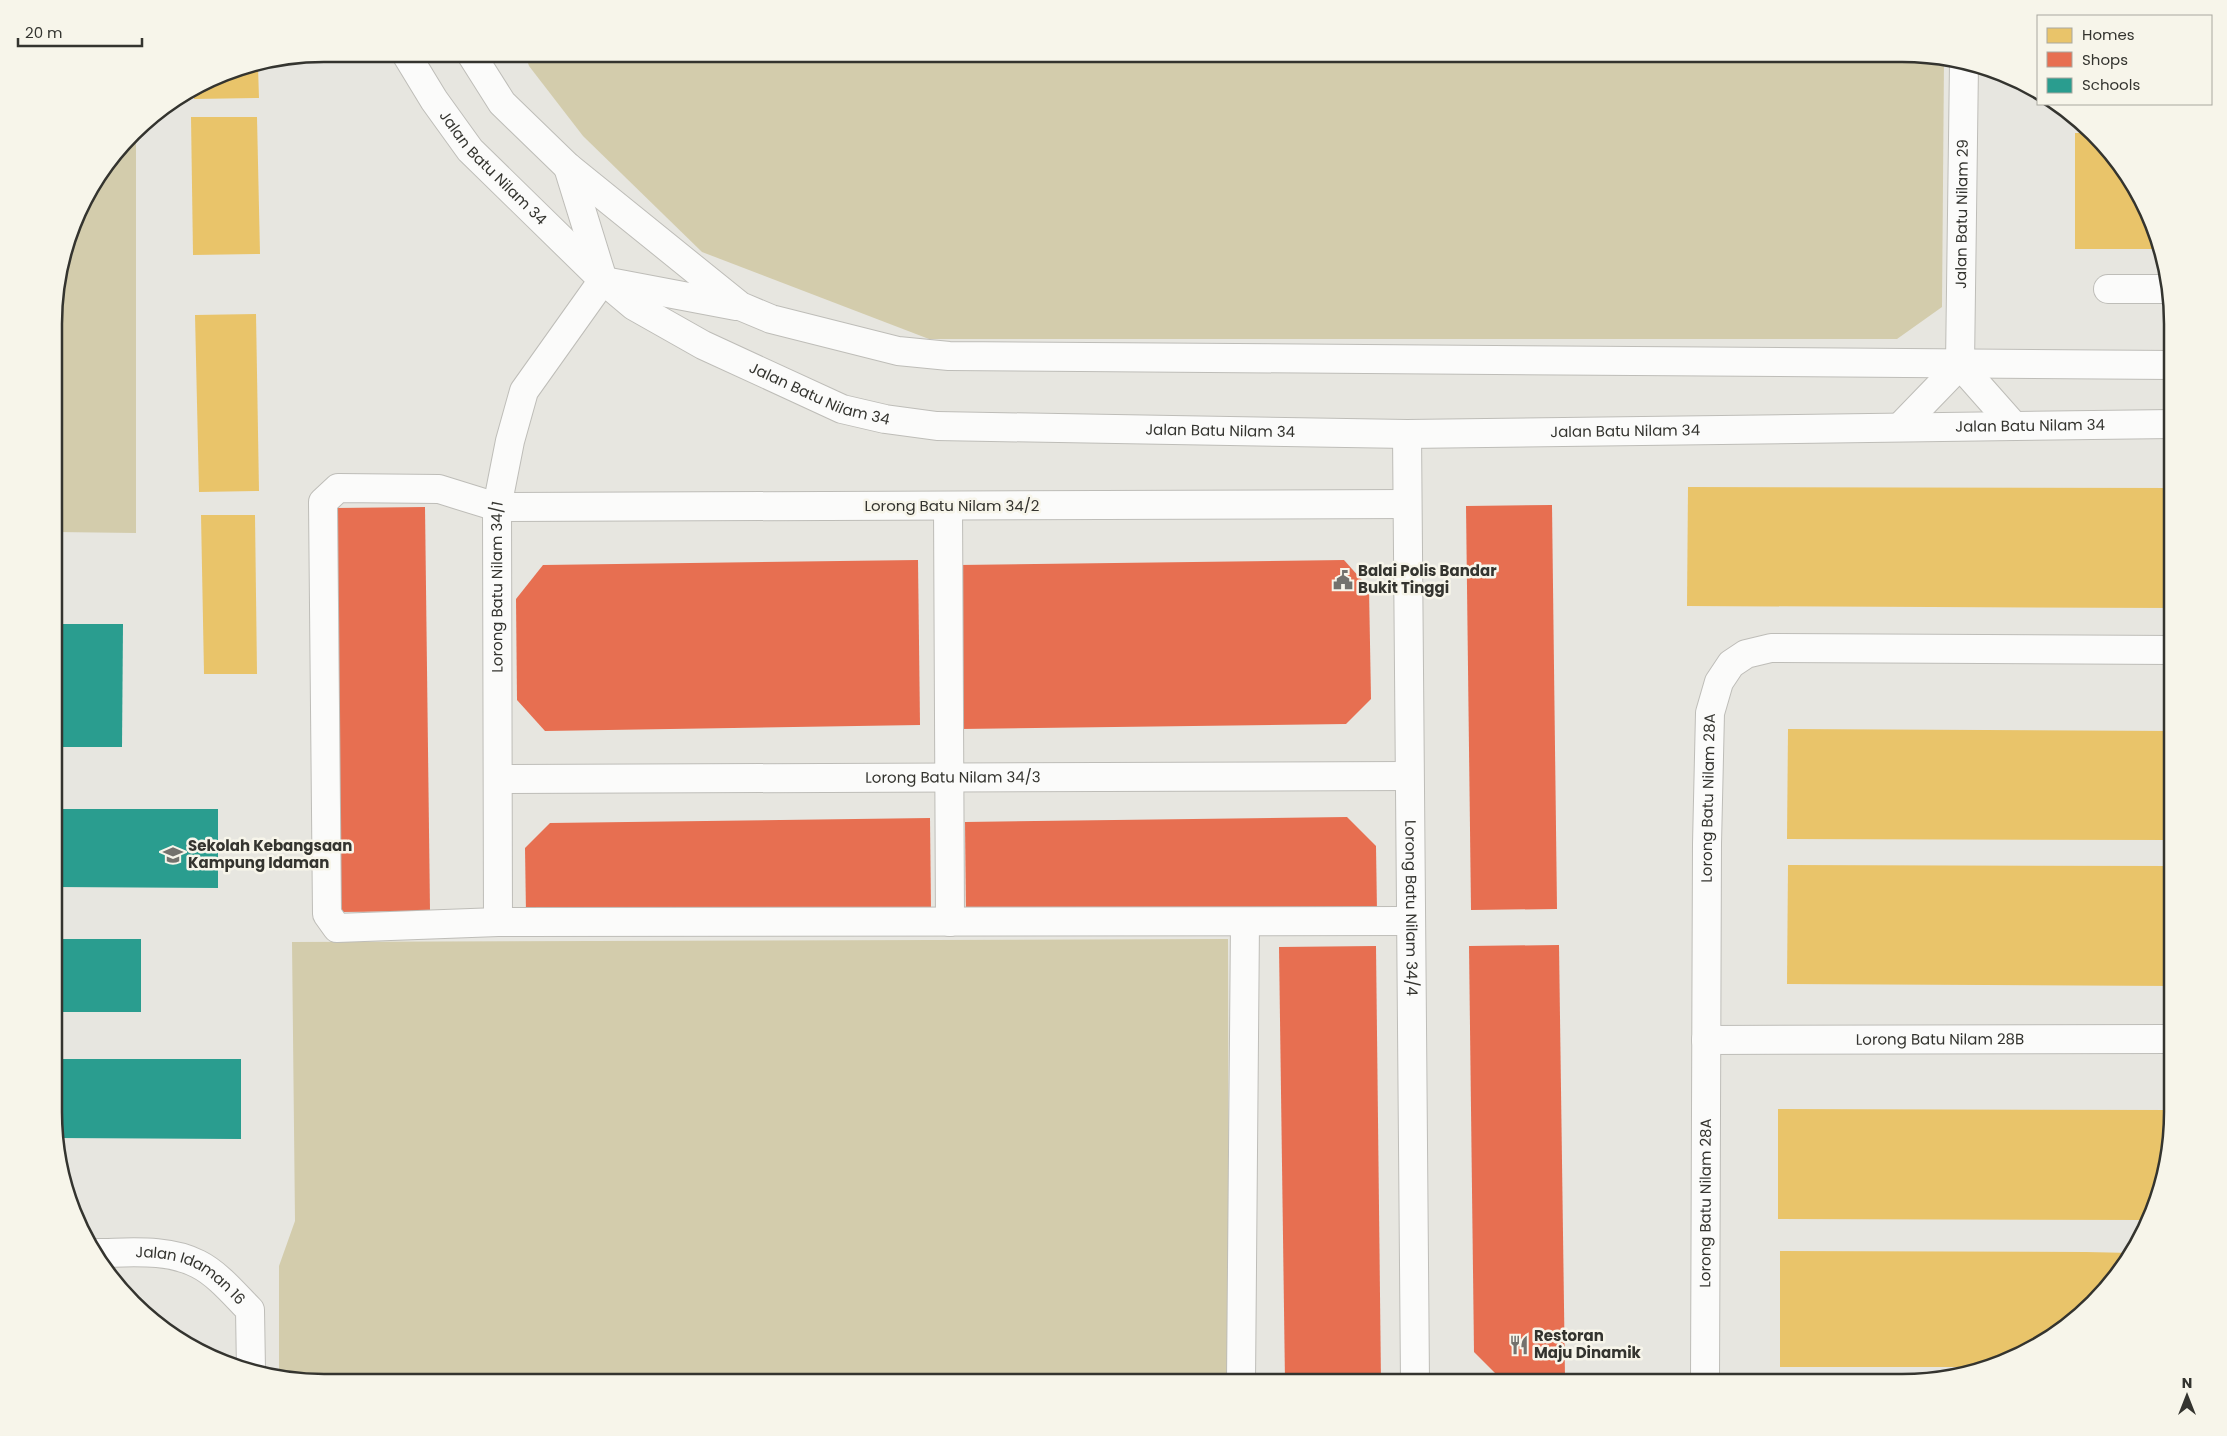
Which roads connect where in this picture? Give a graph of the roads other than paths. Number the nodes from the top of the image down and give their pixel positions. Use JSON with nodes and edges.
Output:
{"nodes":[{"id":1,"x":411,"y":63,"type":"edge"},
{"id":2,"x":478,"y":63,"type":"edge"},
{"id":3,"x":1964,"y":70,"type":"edge"},
{"id":4,"x":568,"y":167,"type":"junction"},
{"id":5,"x":602,"y":280,"type":"junction"},
{"id":6,"x":2108,"y":289,"type":"dead end"},
{"id":7,"x":2162,"y":289,"type":"edge"},
{"id":8,"x":740,"y":306,"type":"junction"},
{"id":9,"x":1960,"y":365,"type":"junction"},
{"id":10,"x":2164,"y":365,"type":"edge"},
{"id":11,"x":2164,"y":424,"type":"edge"},
{"id":12,"x":1901,"y":426,"type":"junction"},
{"id":13,"x":2014,"y":426,"type":"junction"},
{"id":14,"x":1407,"y":434,"type":"junction"},
{"id":15,"x":1407,"y":504,"type":"junction"},
{"id":16,"x":948,"y":506,"type":"junction"},
{"id":17,"x":497,"y":507,"type":"junction"},
{"id":18,"x":2164,"y":650,"type":"edge"},
{"id":19,"x":1409,"y":776,"type":"junction"},
{"id":20,"x":949,"y":777,"type":"junction"},
{"id":21,"x":498,"y":779,"type":"junction"},
{"id":22,"x":1411,"y":921,"type":"junction"},
{"id":23,"x":498,"y":922,"type":"junction"},
{"id":24,"x":950,"y":922,"type":"junction"},
{"id":25,"x":1245,"y":922,"type":"junction"},
{"id":26,"x":2164,"y":1039,"type":"edge"},
{"id":27,"x":1706,"y":1040,"type":"junction"},
{"id":28,"x":105,"y":1253,"type":"edge"},
{"id":29,"x":251,"y":1363,"type":"edge"},
{"id":30,"x":1241,"y":1374,"type":"edge"},
{"id":31,"x":1414,"y":1374,"type":"edge"},
{"id":32,"x":1705,"y":1374,"type":"edge"}],
"edges":[{"from":1,"to":5,"type":"street","name":"Jalan Batu Nilam 34"},
{"from":2,"to":4,"type":"street"},
{"from":3,"to":9,"type":"street","name":"Jalan Batu Nilam 29"},
{"from":4,"to":5,"type":"street"},
{"from":4,"to":8,"type":"street"},
{"from":5,"to":8,"type":"street"},
{"from":5,"to":14,"type":"street","name":"Jalan Batu Nilam 34"},
{"from":5,"to":17,"type":"street","name":"Lorong Batu Nilam 34/1"},
{"from":6,"to":7,"type":"street"},
{"from":8,"to":9,"type":"street"},
{"from":9,"to":10,"type":"street"},
{"from":9,"to":12,"type":"street"},
{"from":9,"to":13,"type":"street"},
{"from":11,"to":13,"type":"street","name":"Jalan Batu Nilam 34"},
{"from":12,"to":13,"type":"street","name":"Jalan Batu Nilam 34"},
{"from":12,"to":14,"type":"street","name":"Jalan Batu Nilam 34"},
{"from":14,"to":15,"type":"street","name":"Lorong Batu Nilam 34/4"},
{"from":15,"to":16,"type":"street","name":"Lorong Batu Nilam 34/2"},
{"from":15,"to":19,"type":"street","name":"Lorong Batu Nilam 34/4"},
{"from":16,"to":17,"type":"street","name":"Lorong Batu Nilam 34/2"},
{"from":16,"to":20,"type":"street"},
{"from":17,"to":21,"type":"street","name":"Lorong Batu Nilam 34/1"},
{"from":17,"to":23,"type":"street","name":"Lorong Batu Nilam 34/2"},
{"from":18,"to":27,"type":"street","name":"Lorong Batu Nilam 28A"},
{"from":19,"to":20,"type":"street","name":"Lorong Batu Nilam 34/3"},
{"from":19,"to":22,"type":"street","name":"Lorong Batu Nilam 34/4"},
{"from":20,"to":21,"type":"street","name":"Lorong Batu Nilam 34/3"},
{"from":20,"to":24,"type":"street"},
{"from":21,"to":23,"type":"street","name":"Lorong Batu Nilam 34/1"},
{"from":22,"to":25,"type":"street"},
{"from":22,"to":31,"type":"street","name":"Lorong Batu Nilam 34/4"},
{"from":23,"to":24,"type":"street"},
{"from":24,"to":25,"type":"street"},
{"from":25,"to":30,"type":"street"},
{"from":26,"to":27,"type":"street","name":"Lorong Batu Nilam 28B"},
{"from":27,"to":32,"type":"street","name":"Lorong Batu Nilam 28A"},
{"from":28,"to":29,"type":"street","name":"Jalan Idaman 16"}]}
